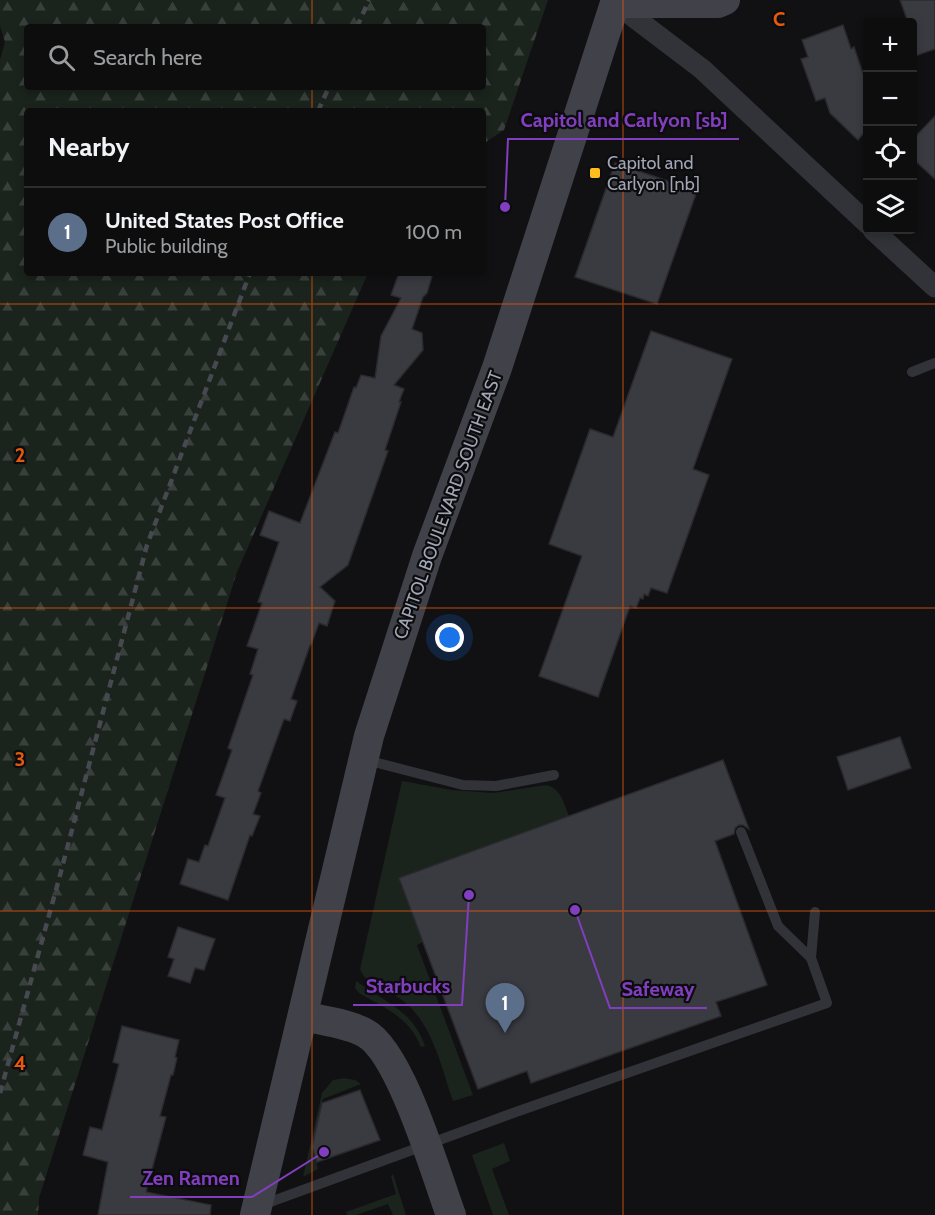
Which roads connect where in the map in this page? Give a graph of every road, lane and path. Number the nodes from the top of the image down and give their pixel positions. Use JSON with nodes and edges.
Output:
{"nodes":[{"id":1,"x":725,"y":0,"type":"edge"},
{"id":2,"x":616,"y":2,"type":"edge"},
{"id":3,"x":863,"y":220,"type":"edge"},
{"id":4,"x":877,"y":234,"type":"edge"},
{"id":5,"x":935,"y":287,"type":"edge"},
{"id":6,"x":935,"y":363,"type":"edge"},
{"id":7,"x":912,"y":372,"type":"dead end"},
{"id":8,"x":363,"y":759,"type":"junction"},
{"id":9,"x":554,"y":775,"type":"dead end"},
{"id":10,"x":741,"y":832,"type":"dead end"},
{"id":11,"x":815,"y":912,"type":"dead end"},
{"id":12,"x":811,"y":958,"type":"junction"},
{"id":13,"x":303,"y":1016,"type":"junction"},
{"id":14,"x":426,"y":1145,"type":"junction"},
{"id":15,"x":256,"y":1211,"type":"edge"},
{"id":16,"x":451,"y":1215,"type":"edge"}],
"edges":[{"from":1,"to":2,"type":"main road"},
{"from":2,"to":3,"type":"street"},
{"from":2,"to":8,"type":"main road","name":"CAPITOL BOULEVARD SOUTH EAST"},
{"from":4,"to":5,"type":"street"},
{"from":6,"to":7,"type":"lane"},
{"from":8,"to":9,"type":"lane"},
{"from":8,"to":13,"type":"main road","name":"CAPITOL BOULEVARD SOUTH EAST"},
{"from":10,"to":12,"type":"lane"},
{"from":11,"to":12,"type":"lane"},
{"from":12,"to":14,"type":"lane"},
{"from":13,"to":14,"type":"main road"},
{"from":13,"to":15,"type":"main road","name":"CAPITOL BOULEVARD SOUTH EAST"},
{"from":14,"to":15,"type":"lane"},
{"from":14,"to":16,"type":"main road"}]}
